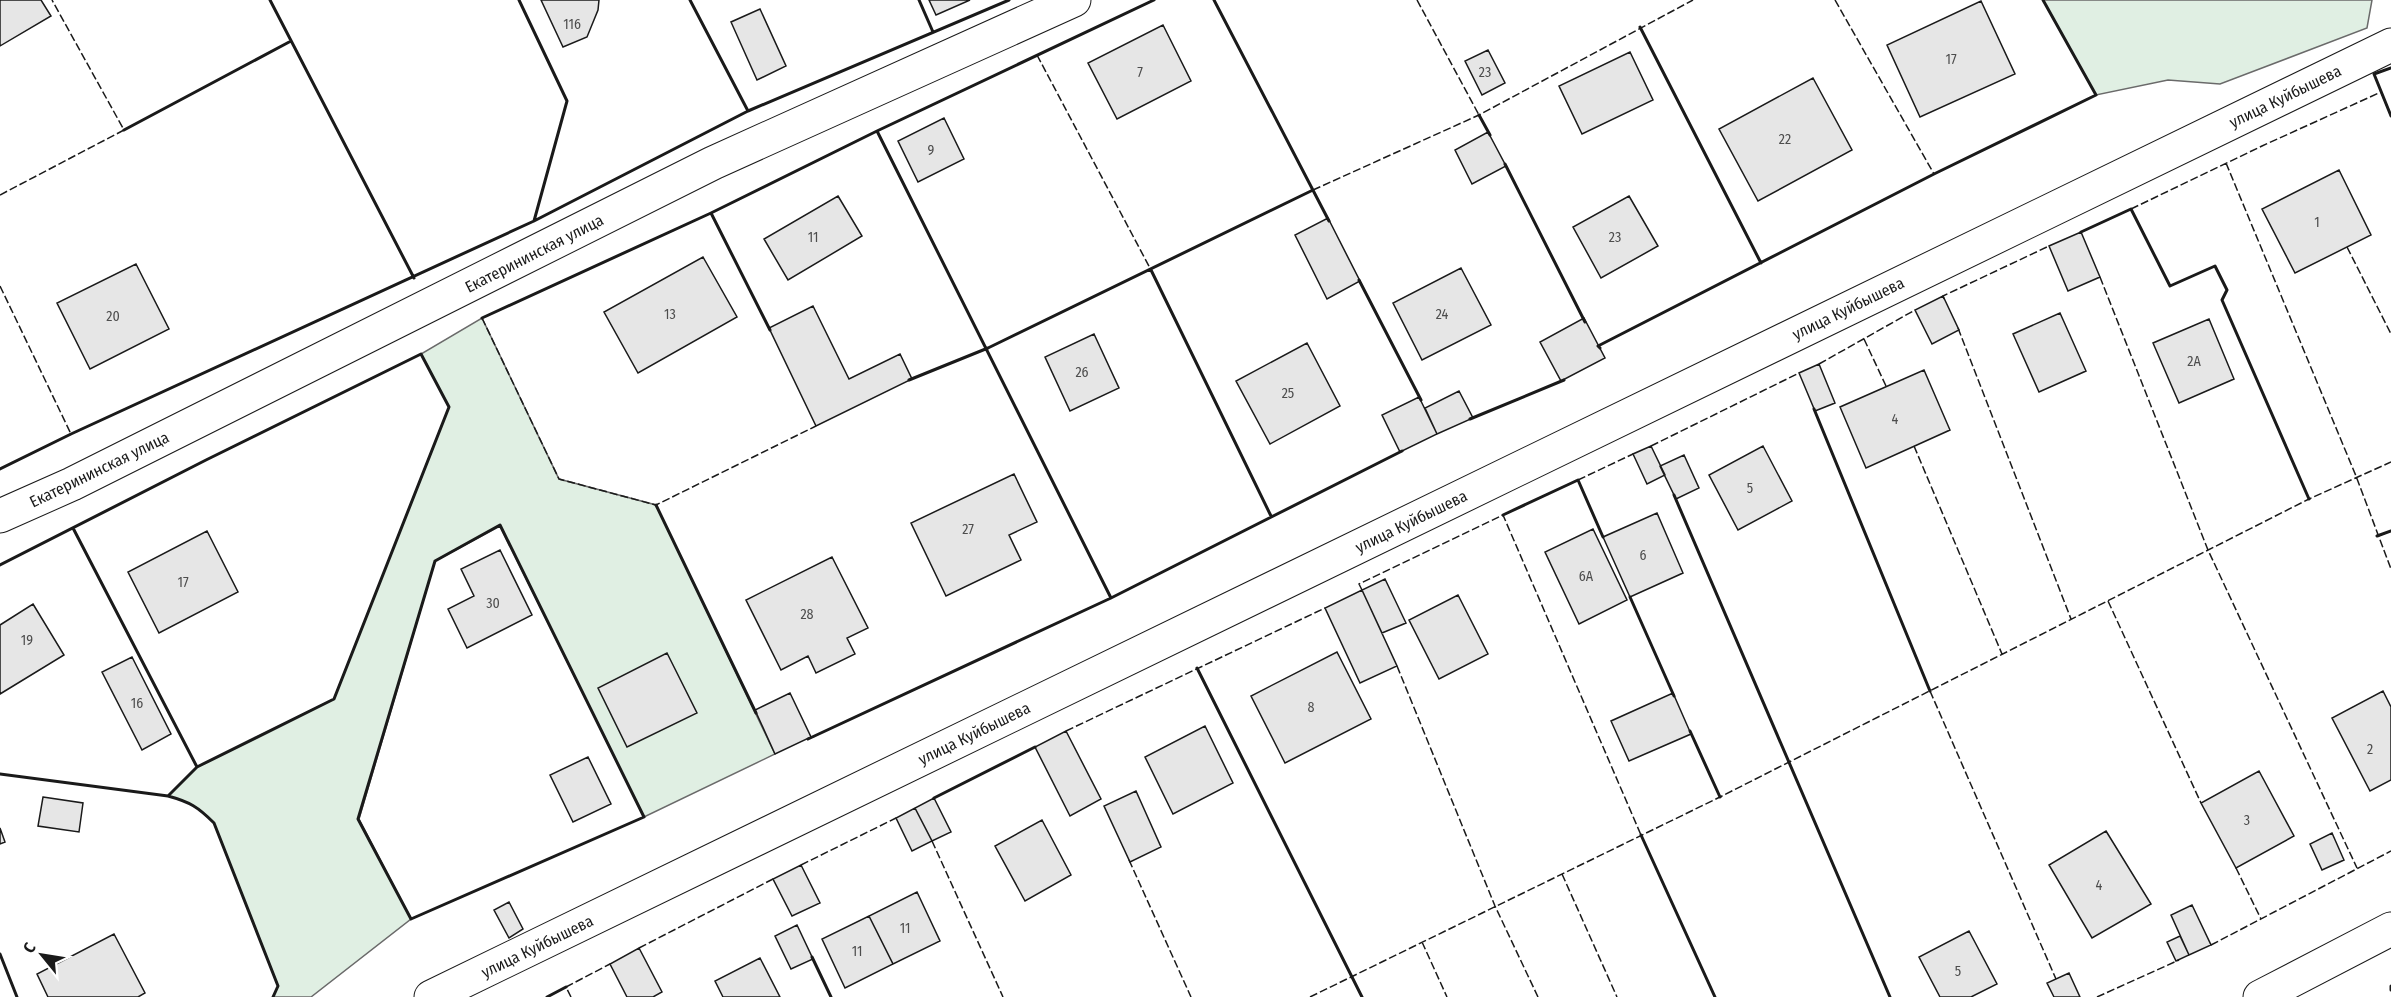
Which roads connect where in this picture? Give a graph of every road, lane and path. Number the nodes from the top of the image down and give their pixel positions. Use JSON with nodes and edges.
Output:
{"nodes":[{"id":1,"x":1074,"y":0,"type":"edge"},
{"id":2,"x":2391,"y":45,"type":"edge"},
{"id":3,"x":0,"y":516,"type":"edge"},
{"id":4,"x":2391,"y":928,"type":"edge"},
{"id":5,"x":431,"y":997,"type":"edge"},
{"id":6,"x":2260,"y":997,"type":"edge"}],
"edges":[{"from":1,"to":3,"type":"street","name":"Екатерининская улица"},
{"from":2,"to":5,"type":"street","name":"улица Куйбышева"},
{"from":4,"to":6,"type":"street"}]}
